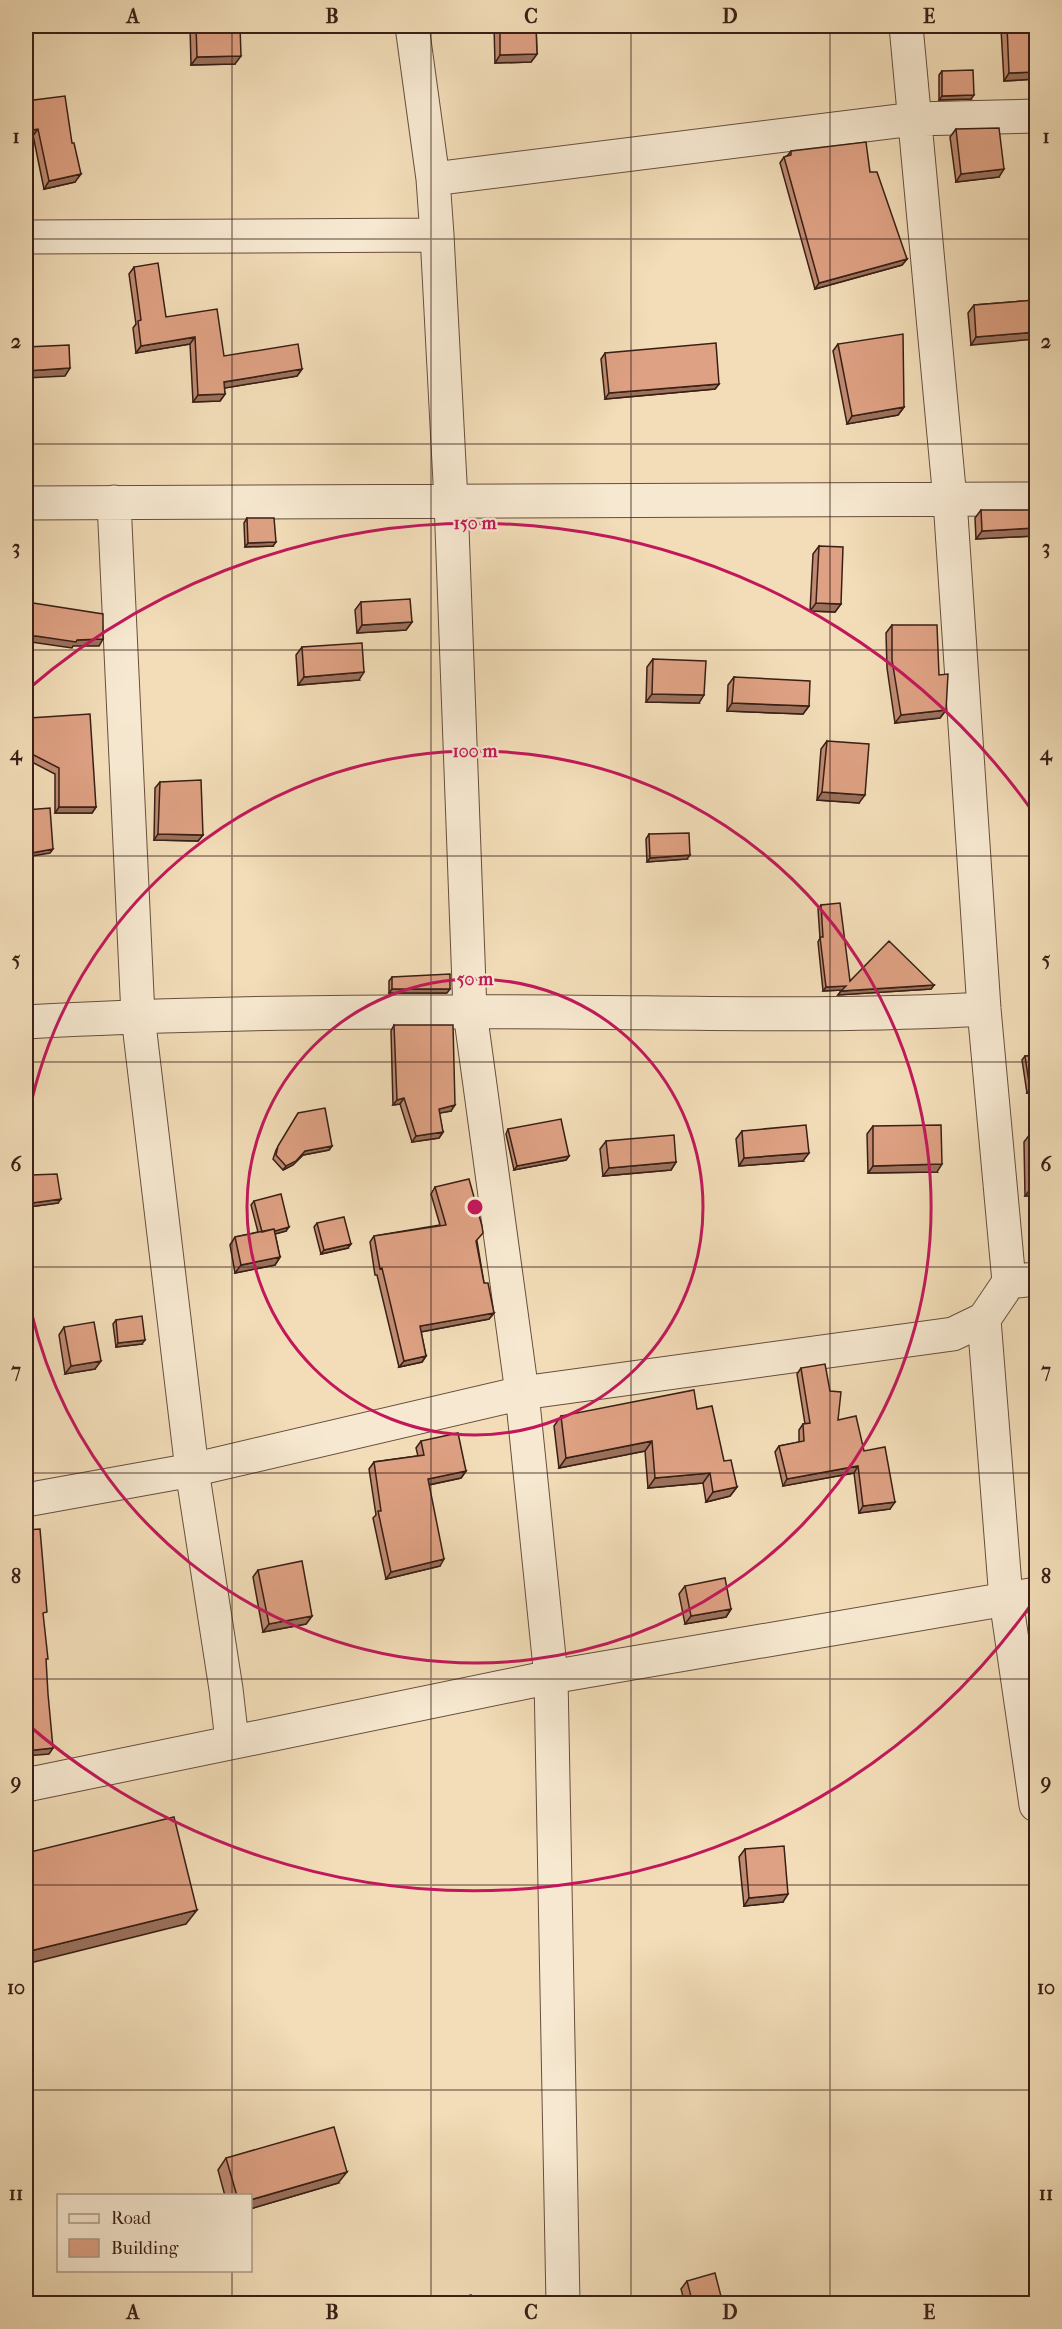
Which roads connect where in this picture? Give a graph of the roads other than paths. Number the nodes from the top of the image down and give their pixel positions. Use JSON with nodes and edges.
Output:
{"nodes":[{"id":1,"x":412,"y":26,"type":"edge"},
{"id":2,"x":906,"y":26,"type":"edge"},
{"id":3,"x":1036,"y":116,"type":"edge"},
{"id":4,"x":914,"y":119,"type":"junction"},
{"id":5,"x":433,"y":179,"type":"junction"},
{"id":6,"x":437,"y":235,"type":"junction"},
{"id":7,"x":26,"y":237,"type":"edge"},
{"id":8,"x":1036,"y":499,"type":"edge"},
{"id":9,"x":950,"y":500,"type":"junction"},
{"id":10,"x":451,"y":501,"type":"junction"},
{"id":11,"x":114,"y":502,"type":"junction"},
{"id":12,"x":26,"y":503,"type":"edge"},
{"id":13,"x":984,"y":1010,"type":"junction"},
{"id":14,"x":470,"y":1012,"type":"junction"},
{"id":15,"x":138,"y":1016,"type":"junction"},
{"id":16,"x":26,"y":1022,"type":"edge"},
{"id":17,"x":1023,"y":1280,"type":"edge"},
{"id":18,"x":984,"y":1319,"type":"junction"},
{"id":19,"x":522,"y":1394,"type":"junction"},
{"id":20,"x":192,"y":1470,"type":"junction"},
{"id":21,"x":26,"y":1500,"type":"edge"},
{"id":22,"x":1021,"y":1597,"type":"edge"},
{"id":23,"x":551,"y":1677,"type":"junction"},
{"id":24,"x":232,"y":1741,"type":"junction"},
{"id":25,"x":26,"y":1785,"type":"edge"},
{"id":26,"x":1036,"y":1805,"type":"edge"},
{"id":27,"x":562,"y":2304,"type":"edge"}],
"edges":[{"from":1,"to":5,"type":"street"},
{"from":2,"to":4,"type":"street"},
{"from":3,"to":4,"type":"street"},
{"from":4,"to":5,"type":"street"},
{"from":4,"to":9,"type":"street"},
{"from":5,"to":6,"type":"street"},
{"from":6,"to":7,"type":"street"},
{"from":6,"to":10,"type":"street"},
{"from":8,"to":9,"type":"street"},
{"from":9,"to":10,"type":"street"},
{"from":9,"to":13,"type":"street"},
{"from":10,"to":11,"type":"street"},
{"from":10,"to":14,"type":"street"},
{"from":11,"to":12,"type":"street"},
{"from":11,"to":15,"type":"street"},
{"from":13,"to":14,"type":"street"},
{"from":13,"to":17,"type":"street"},
{"from":14,"to":15,"type":"street"},
{"from":14,"to":19,"type":"street"},
{"from":15,"to":16,"type":"street"},
{"from":15,"to":20,"type":"street"},
{"from":17,"to":18,"type":"street"},
{"from":18,"to":19,"type":"street"},
{"from":18,"to":22,"type":"street"},
{"from":19,"to":20,"type":"street"},
{"from":19,"to":23,"type":"street"},
{"from":20,"to":21,"type":"street"},
{"from":20,"to":24,"type":"street"},
{"from":22,"to":23,"type":"street"},
{"from":22,"to":26,"type":"street"},
{"from":23,"to":24,"type":"street"},
{"from":23,"to":27,"type":"street"},
{"from":24,"to":25,"type":"street"}]}
